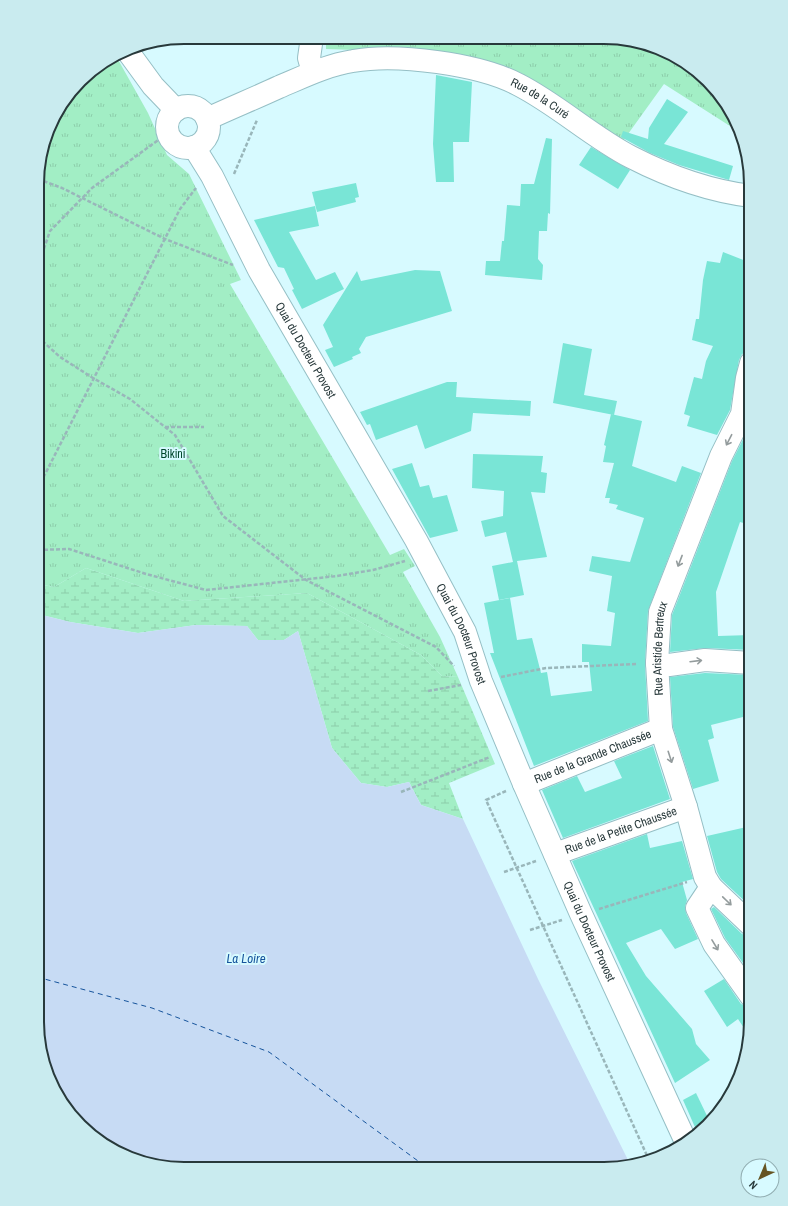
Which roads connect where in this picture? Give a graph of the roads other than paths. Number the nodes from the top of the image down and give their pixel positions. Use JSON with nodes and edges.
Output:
{"nodes":[{"id":1,"x":311,"y":44,"type":"edge"},
{"id":2,"x":130,"y":55,"type":"edge"},
{"id":3,"x":313,"y":72,"type":"junction"},
{"id":4,"x":176,"y":110,"type":"junction"},
{"id":5,"x":207,"y":119,"type":"junction"},
{"id":6,"x":194,"y":147,"type":"junction"},
{"id":7,"x":744,"y":195,"type":"edge"},
{"id":8,"x":744,"y":400,"type":"edge"},
{"id":9,"x":657,"y":663,"type":"junction"},
{"id":10,"x":744,"y":663,"type":"edge"},
{"id":11,"x":661,"y":729,"type":"junction"},
{"id":12,"x":518,"y":786,"type":"junction"},
{"id":13,"x":686,"y":807,"type":"junction"},
{"id":14,"x":555,"y":854,"type":"junction"},
{"id":15,"x":708,"y":882,"type":"junction"},
{"id":16,"x":744,"y":918,"type":"edge"},
{"id":17,"x":744,"y":986,"type":"edge"},
{"id":18,"x":684,"y":1137,"type":"edge"}],
"edges":[{"from":1,"to":3,"type":"street"},
{"from":2,"to":4,"type":"street"},
{"from":3,"to":5,"type":"street","name":"Rue de la Curé"},
{"from":3,"to":7,"type":"street","name":"Rue de la Curé"},
{"from":4,"to":5,"type":"street"},
{"from":4,"to":6,"type":"street"},
{"from":5,"to":6,"type":"street"},
{"from":6,"to":12,"type":"street","name":"Quai du Docteur Provost"},
{"from":8,"to":9,"type":"street","name":"Rue Aristide Bertreux","one_way":true},
{"from":9,"to":10,"type":"street","one_way":true},
{"from":9,"to":11,"type":"street","name":"Rue Aristide Bertreux"},
{"from":11,"to":12,"type":"street","name":"Rue de la Grande Chaussée"},
{"from":11,"to":13,"type":"street","name":"Rue Aristide Bertreux","one_way":true},
{"from":12,"to":14,"type":"street","name":"Quai du Docteur Provost"},
{"from":13,"to":14,"type":"street","name":"Rue de la Petite Chaussée"},
{"from":13,"to":15,"type":"street","name":"Rue Aristide Bertreux"},
{"from":14,"to":18,"type":"street","name":"Quai du Docteur Provost"},
{"from":15,"to":16,"type":"street","one_way":true},
{"from":15,"to":17,"type":"street","one_way":true}]}
